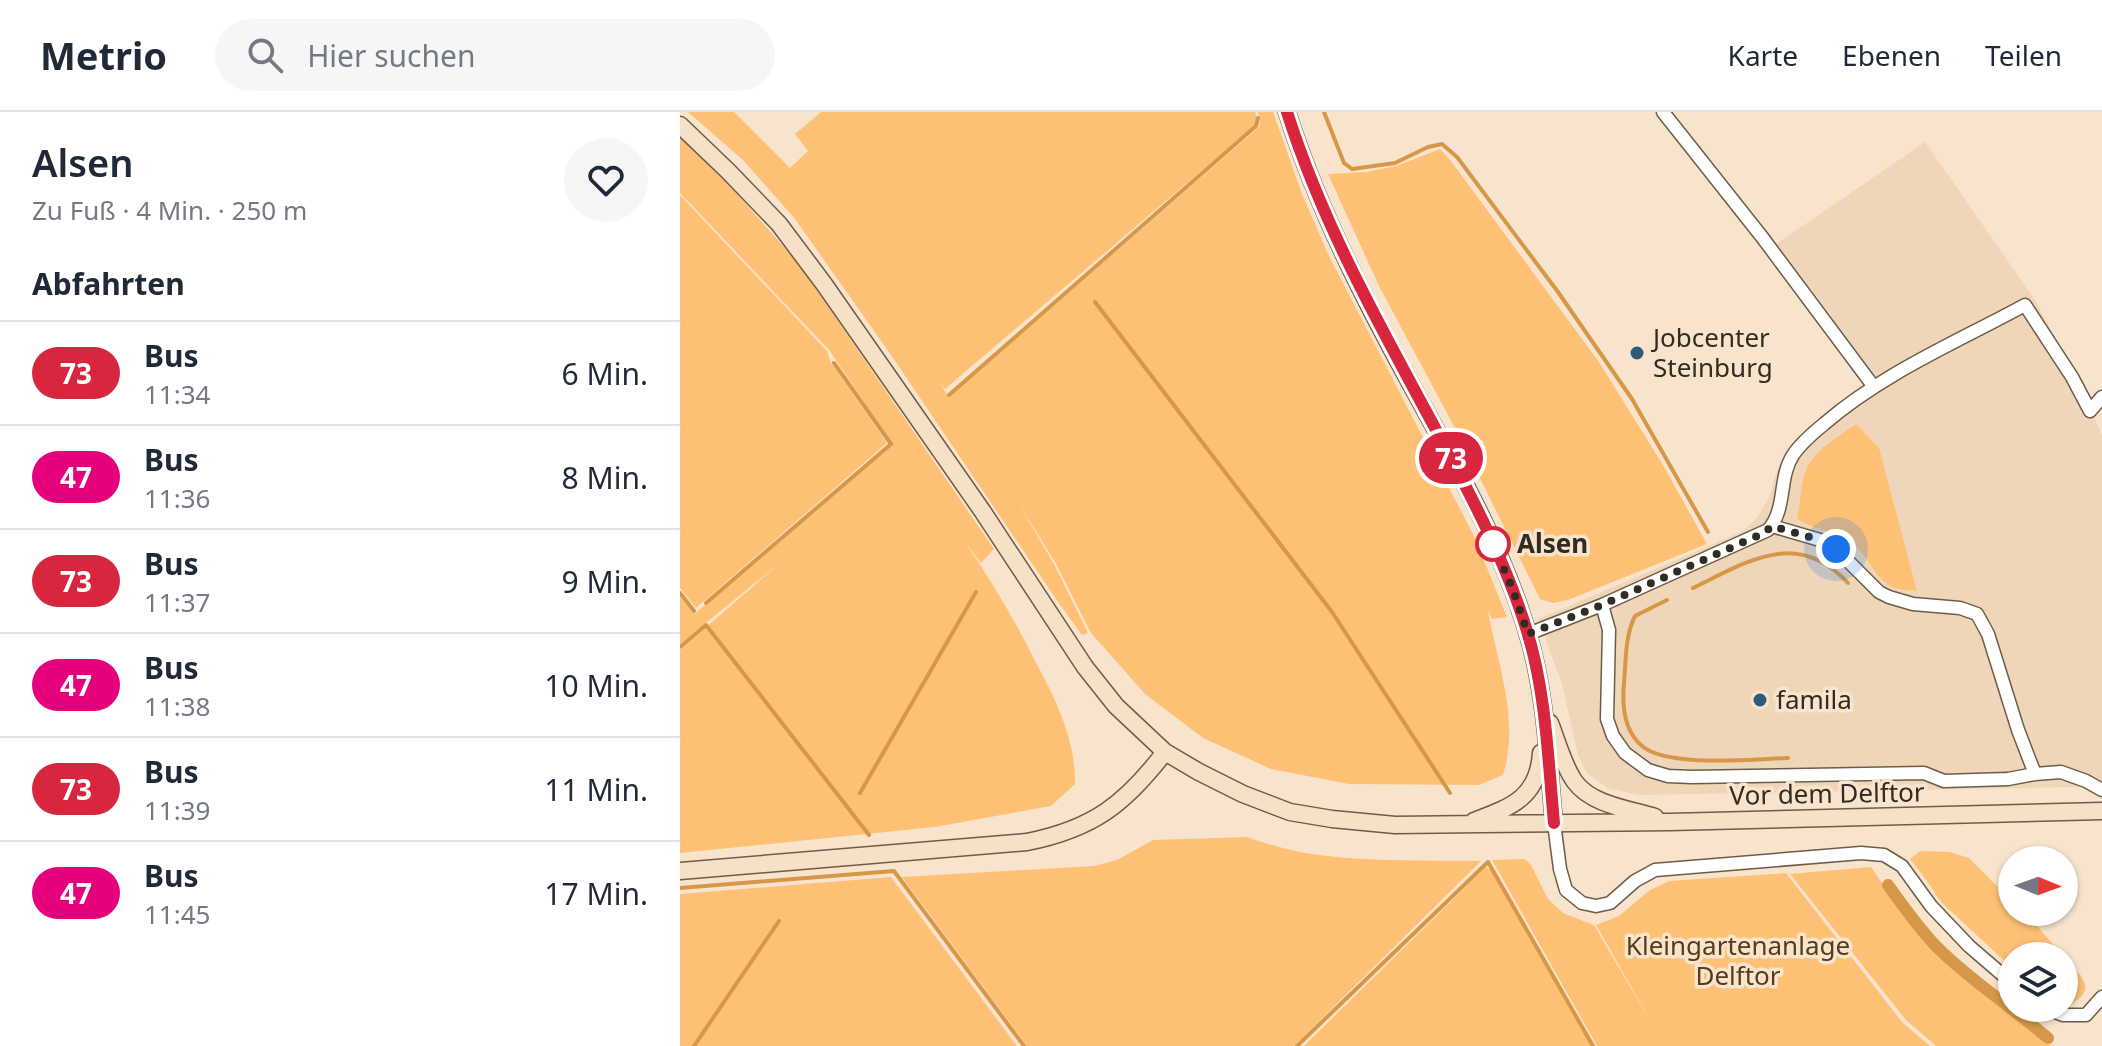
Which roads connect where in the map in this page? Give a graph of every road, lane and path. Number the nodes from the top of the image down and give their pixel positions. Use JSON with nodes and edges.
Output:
{"nodes":[{"id":1,"x":1287,"y":112,"type":"edge"},
{"id":2,"x":1663,"y":112,"type":"edge"},
{"id":3,"x":680,"y":125,"type":"edge"},
{"id":4,"x":1874,"y":387,"type":"junction"},
{"id":5,"x":2102,"y":397,"type":"edge"},
{"id":6,"x":1772,"y":526,"type":"junction"},
{"id":7,"x":1602,"y":605,"type":"junction"},
{"id":8,"x":1528,"y":634,"type":"junction"},
{"id":9,"x":1543,"y":707,"type":"junction"},
{"id":10,"x":1165,"y":752,"type":"junction"},
{"id":11,"x":2035,"y":774,"type":"junction"},
{"id":12,"x":2102,"y":790,"type":"edge"},
{"id":13,"x":2102,"y":811,"type":"edge"},
{"id":14,"x":1670,"y":822,"type":"junction"},
{"id":15,"x":1554,"y":823,"type":"junction"},
{"id":16,"x":1460,"y":825,"type":"junction"},
{"id":17,"x":680,"y":871,"type":"edge"},
{"id":18,"x":1998,"y":971,"type":"edge"},
{"id":19,"x":2102,"y":997,"type":"edge"},
{"id":20,"x":2078,"y":1015,"type":"edge"}],
"edges":[{"from":1,"to":8,"type":"main road"},
{"from":2,"to":4,"type":"street"},
{"from":3,"to":10,"type":"main road","name":"Vor dem Delftor"},
{"from":4,"to":5,"type":"street"},
{"from":4,"to":6,"type":"street"},
{"from":6,"to":7,"type":"street"},
{"from":6,"to":11,"type":"street"},
{"from":7,"to":8,"type":"street"},
{"from":7,"to":11,"type":"street"},
{"from":8,"to":9,"type":"main road"},
{"from":9,"to":14,"type":"main road"},
{"from":9,"to":15,"type":"main road"},
{"from":9,"to":16,"type":"main road"},
{"from":10,"to":16,"type":"main road","name":"Vor dem Delftor"},
{"from":10,"to":17,"type":"main road"},
{"from":11,"to":12,"type":"street"},
{"from":13,"to":14,"type":"main road","name":"Vor dem Delftor"},
{"from":14,"to":15,"type":"main road","name":"Vor dem Delftor"},
{"from":15,"to":16,"type":"main road","name":"Vor dem Delftor"},
{"from":15,"to":18,"type":"street"},
{"from":19,"to":20,"type":"street"}]}
